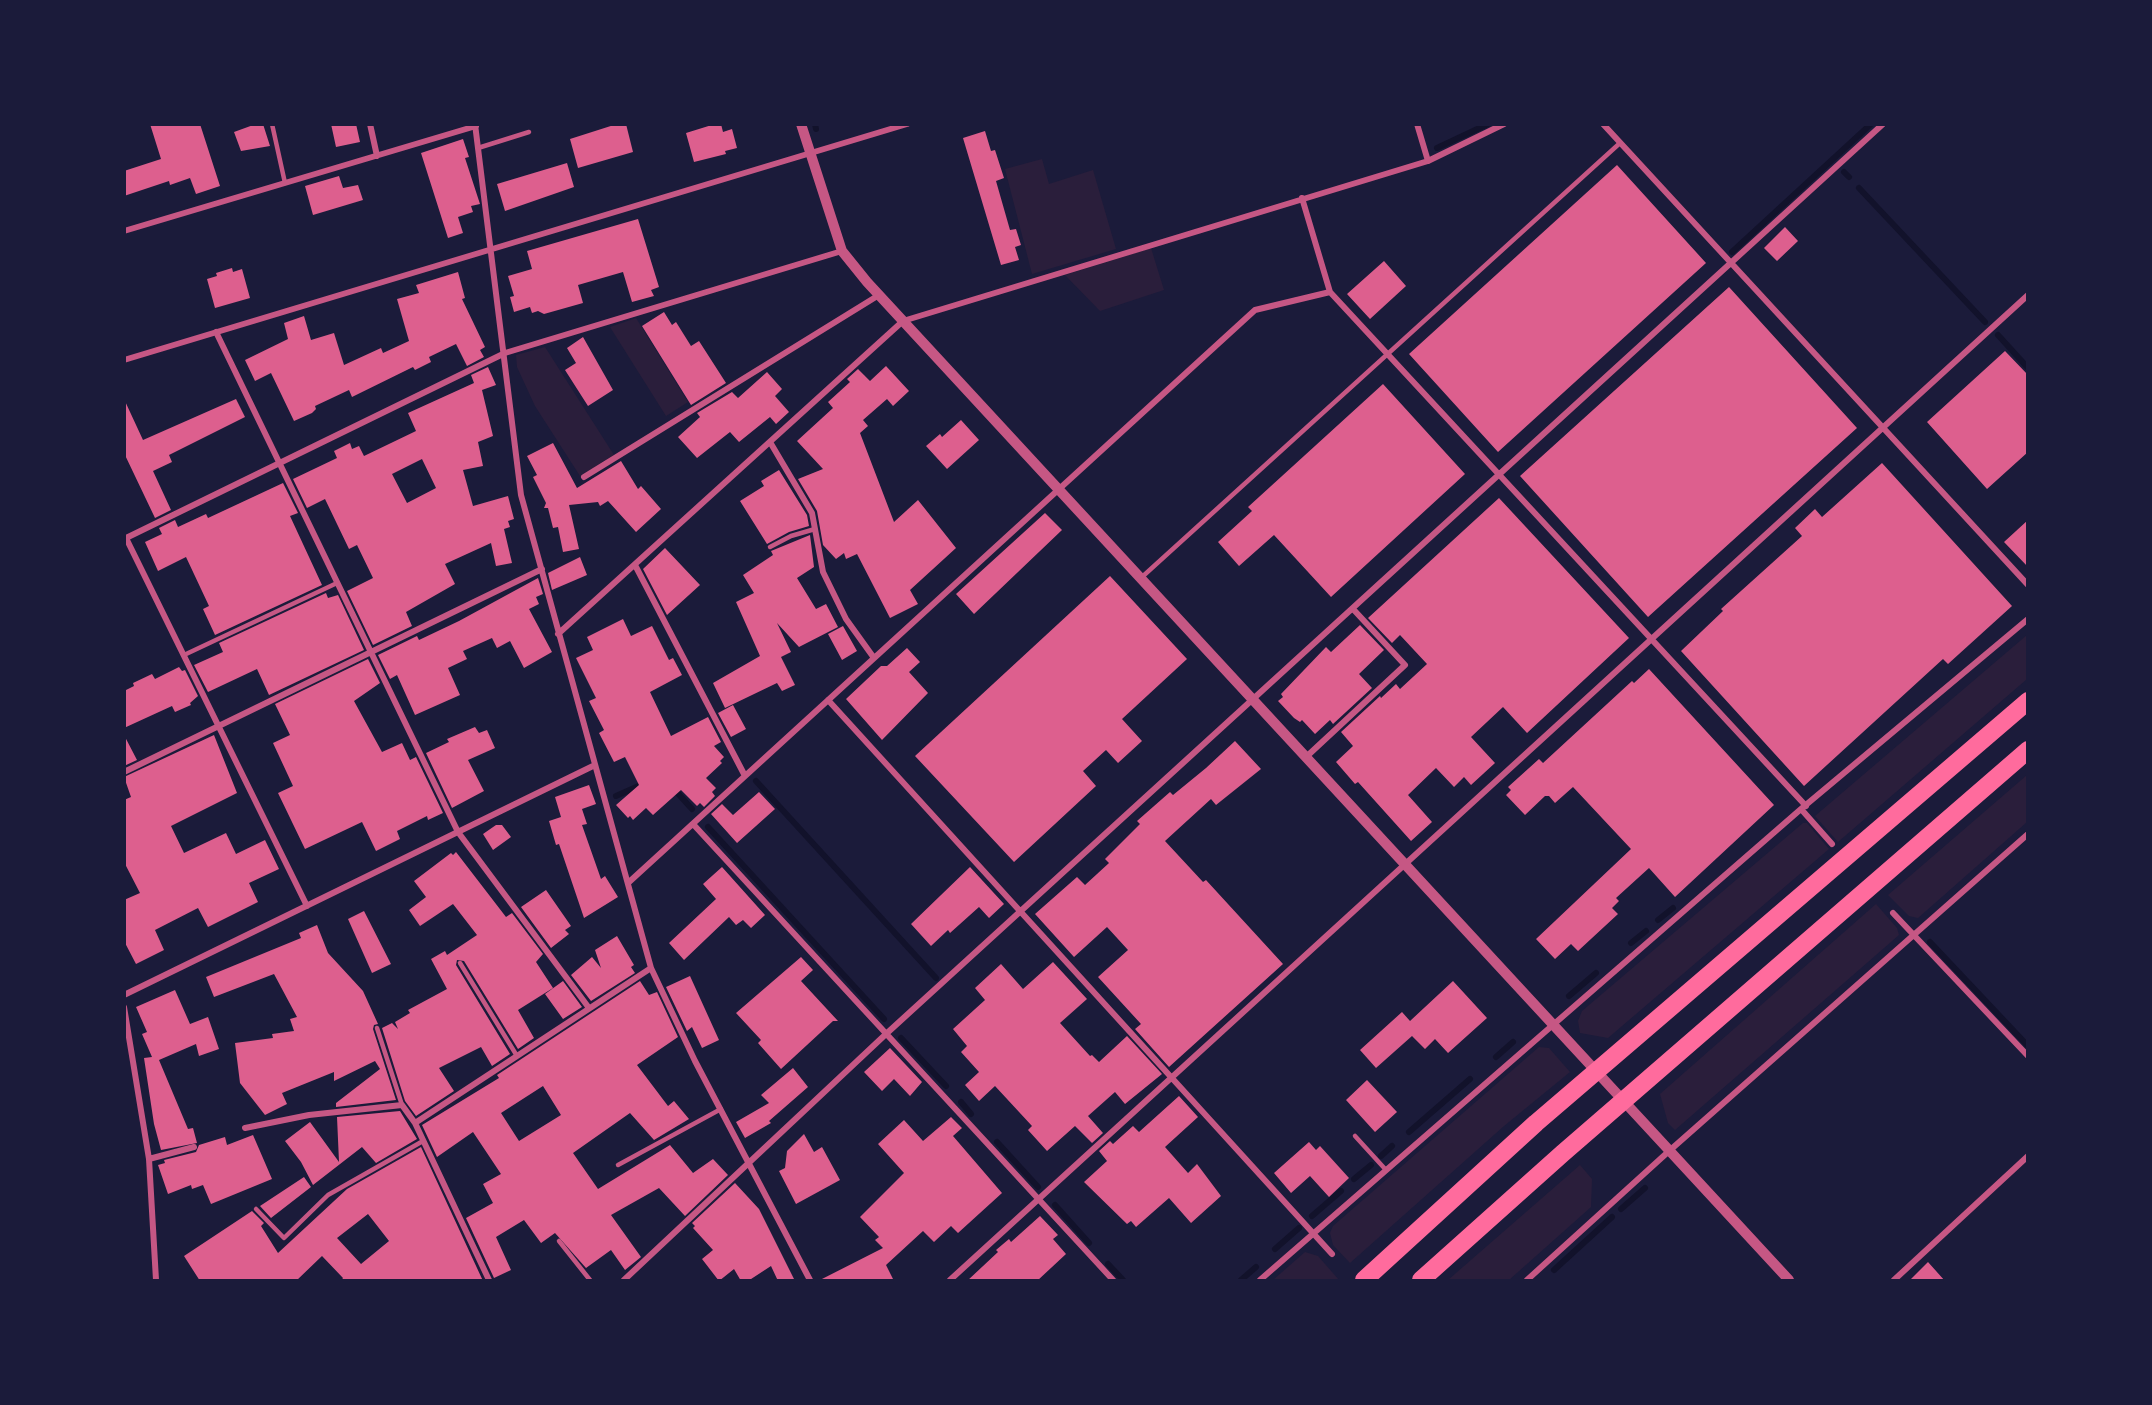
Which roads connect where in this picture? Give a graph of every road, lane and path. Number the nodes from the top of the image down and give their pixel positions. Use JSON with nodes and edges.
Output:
{"nodes":[{"id":1,"x":272,"y":124,"type":"edge"},
{"id":2,"x":370,"y":124,"type":"edge"},
{"id":3,"x":801,"y":124,"type":"edge"},
{"id":4,"x":907,"y":124,"type":"edge"},
{"id":5,"x":1417,"y":124,"type":"edge"},
{"id":6,"x":1504,"y":124,"type":"edge"},
{"id":7,"x":1603,"y":124,"type":"edge"},
{"id":8,"x":1884,"y":124,"type":"edge"},
{"id":9,"x":475,"y":125,"type":"edge"},
{"id":10,"x":529,"y":132,"type":"dead end"},
{"id":11,"x":1620,"y":142,"type":"junction"},
{"id":12,"x":478,"y":148,"type":"junction"},
{"id":13,"x":810,"y":154,"type":"junction"},
{"id":14,"x":377,"y":156,"type":"junction"},
{"id":15,"x":1428,"y":161,"type":"junction"},
{"id":16,"x":285,"y":183,"type":"junction"},
{"id":17,"x":1302,"y":198,"type":"junction"},
{"id":18,"x":124,"y":231,"type":"edge"},
{"id":19,"x":492,"y":249,"type":"junction"},
{"id":20,"x":842,"y":250,"type":"junction"},
{"id":21,"x":1731,"y":263,"type":"junction"},
{"id":22,"x":1330,"y":292,"type":"junction"},
{"id":23,"x":879,"y":295,"type":"junction"},
{"id":24,"x":2028,"y":295,"type":"edge"},
{"id":25,"x":903,"y":321,"type":"junction"},
{"id":26,"x":216,"y":332,"type":"junction"},
{"id":27,"x":505,"y":353,"type":"junction"},
{"id":28,"x":1388,"y":354,"type":"junction"},
{"id":29,"x":124,"y":360,"type":"edge"},
{"id":30,"x":1881,"y":429,"type":"junction"},
{"id":31,"x":770,"y":442,"type":"junction"},
{"id":32,"x":279,"y":463,"type":"junction"},
{"id":33,"x":1499,"y":474,"type":"junction"},
{"id":34,"x":584,"y":477,"type":"dead end"},
{"id":35,"x":1058,"y":490,"type":"junction"},
{"id":36,"x":815,"y":529,"type":"junction"},
{"id":37,"x":125,"y":538,"type":"edge"},
{"id":38,"x":770,"y":547,"type":"dead end"},
{"id":39,"x":635,"y":565,"type":"junction"},
{"id":40,"x":542,"y":569,"type":"junction"},
{"id":41,"x":1140,"y":579,"type":"junction"},
{"id":42,"x":337,"y":582,"type":"junction"},
{"id":43,"x":2028,"y":585,"type":"edge"},
{"id":44,"x":1353,"y":609,"type":"junction"},
{"id":45,"x":2028,"y":619,"type":"edge"},
{"id":46,"x":558,"y":634,"type":"junction"},
{"id":47,"x":1651,"y":639,"type":"junction"},
{"id":48,"x":371,"y":652,"type":"junction"},
{"id":49,"x":184,"y":655,"type":"junction"},
{"id":50,"x":874,"y":658,"type":"junction"},
{"id":51,"x":828,"y":700,"type":"junction"},
{"id":52,"x":2028,"y":701,"type":"edge"},
{"id":53,"x":1253,"y":702,"type":"junction"},
{"id":54,"x":219,"y":726,"type":"junction"},
{"id":55,"x":2028,"y":750,"type":"edge"},
{"id":56,"x":1305,"y":758,"type":"junction"},
{"id":57,"x":595,"y":765,"type":"junction"},
{"id":58,"x":124,"y":772,"type":"edge"},
{"id":59,"x":745,"y":776,"type":"junction"},
{"id":60,"x":1803,"y":807,"type":"junction"},
{"id":61,"x":693,"y":824,"type":"junction"},
{"id":62,"x":458,"y":832,"type":"junction"},
{"id":63,"x":2028,"y":834,"type":"edge"},
{"id":64,"x":1832,"y":844,"type":"dead end"},
{"id":65,"x":1404,"y":866,"type":"junction"},
{"id":66,"x":628,"y":883,"type":"junction"},
{"id":67,"x":307,"y":906,"type":"junction"},
{"id":68,"x":1022,"y":913,"type":"junction"},
{"id":69,"x":1893,"y":913,"type":"dead end"},
{"id":70,"x":1913,"y":934,"type":"junction"},
{"id":71,"x":459,"y":963,"type":"dead end"},
{"id":72,"x":651,"y":968,"type":"junction"},
{"id":73,"x":124,"y":994,"type":"edge"},
{"id":74,"x":124,"y":1007,"type":"edge"},
{"id":75,"x":590,"y":1008,"type":"junction"},
{"id":76,"x":1552,"y":1026,"type":"junction"},
{"id":77,"x":377,"y":1028,"type":"dead end"},
{"id":78,"x":886,"y":1034,"type":"junction"},
{"id":79,"x":517,"y":1056,"type":"junction"},
{"id":80,"x":2028,"y":1056,"type":"edge"},
{"id":81,"x":1172,"y":1078,"type":"junction"},
{"id":82,"x":402,"y":1105,"type":"junction"},
{"id":83,"x":721,"y":1109,"type":"junction"},
{"id":84,"x":415,"y":1123,"type":"junction"},
{"id":85,"x":245,"y":1128,"type":"dead end"},
{"id":86,"x":1355,"y":1136,"type":"dead end"},
{"id":87,"x":423,"y":1141,"type":"junction"},
{"id":88,"x":194,"y":1147,"type":"dead end"},
{"id":89,"x":1668,"y":1152,"type":"junction"},
{"id":90,"x":2028,"y":1156,"type":"edge"},
{"id":91,"x":149,"y":1159,"type":"junction"},
{"id":92,"x":618,"y":1165,"type":"dead end"},
{"id":93,"x":750,"y":1165,"type":"junction"},
{"id":94,"x":1386,"y":1170,"type":"junction"},
{"id":95,"x":1039,"y":1200,"type":"junction"},
{"id":96,"x":256,"y":1209,"type":"dead end"},
{"id":97,"x":1313,"y":1233,"type":"junction"},
{"id":98,"x":559,"y":1241,"type":"dead end"},
{"id":99,"x":1332,"y":1254,"type":"dead end"},
{"id":100,"x":156,"y":1281,"type":"edge"},
{"id":101,"x":489,"y":1281,"type":"edge"},
{"id":102,"x":590,"y":1281,"type":"edge"},
{"id":103,"x":624,"y":1281,"type":"edge"},
{"id":104,"x":810,"y":1281,"type":"edge"},
{"id":105,"x":950,"y":1281,"type":"edge"},
{"id":106,"x":1113,"y":1281,"type":"edge"},
{"id":107,"x":1260,"y":1281,"type":"edge"},
{"id":108,"x":1364,"y":1281,"type":"edge"},
{"id":109,"x":1421,"y":1281,"type":"edge"},
{"id":110,"x":1527,"y":1281,"type":"edge"},
{"id":111,"x":1789,"y":1281,"type":"edge"},
{"id":112,"x":1894,"y":1281,"type":"edge"}],
"edges":[{"from":1,"to":16,"type":"lane"},
{"from":2,"to":14,"type":"street"},
{"from":3,"to":13,"type":"street"},
{"from":4,"to":13,"type":"street"},
{"from":5,"to":15,"type":"street"},
{"from":6,"to":15,"type":"street"},
{"from":7,"to":11,"type":"street"},
{"from":8,"to":21,"type":"street"},
{"from":9,"to":12,"type":"street"},
{"from":9,"to":14,"type":"street"},
{"from":10,"to":12,"type":"lane"},
{"from":11,"to":21,"type":"street"},
{"from":11,"to":28,"type":"lane"},
{"from":12,"to":19,"type":"street"},
{"from":13,"to":19,"type":"street"},
{"from":13,"to":20,"type":"street"},
{"from":14,"to":16,"type":"street"},
{"from":15,"to":17,"type":"street"},
{"from":16,"to":18,"type":"street"},
{"from":17,"to":22,"type":"street"},
{"from":17,"to":25,"type":"street"},
{"from":19,"to":26,"type":"street"},
{"from":19,"to":27,"type":"street"},
{"from":20,"to":23,"type":"street"},
{"from":20,"to":27,"type":"street"},
{"from":21,"to":30,"type":"street"},
{"from":21,"to":33,"type":"street"},
{"from":22,"to":28,"type":"street"},
{"from":22,"to":35,"type":"street"},
{"from":23,"to":25,"type":"street"},
{"from":23,"to":34,"type":"street"},
{"from":24,"to":30,"type":"street"},
{"from":25,"to":31,"type":"street"},
{"from":25,"to":35,"type":"street"},
{"from":26,"to":29,"type":"street"},
{"from":26,"to":32,"type":"street"},
{"from":27,"to":32,"type":"street"},
{"from":27,"to":40,"type":"street"},
{"from":28,"to":33,"type":"street"},
{"from":28,"to":41,"type":"lane"},
{"from":30,"to":43,"type":"street"},
{"from":30,"to":47,"type":"street"},
{"from":31,"to":36,"type":"street"},
{"from":31,"to":39,"type":"street"},
{"from":32,"to":37,"type":"street"},
{"from":32,"to":42,"type":"street"},
{"from":33,"to":44,"type":"street"},
{"from":33,"to":47,"type":"street"},
{"from":35,"to":41,"type":"street"},
{"from":35,"to":50,"type":"street"},
{"from":36,"to":38,"type":"lane"},
{"from":36,"to":50,"type":"street"},
{"from":37,"to":49,"type":"street"},
{"from":39,"to":46,"type":"street"},
{"from":39,"to":59,"type":"street"},
{"from":40,"to":46,"type":"street"},
{"from":40,"to":48,"type":"street"},
{"from":41,"to":53,"type":"street"},
{"from":42,"to":48,"type":"street"},
{"from":42,"to":49,"type":"lane"},
{"from":44,"to":53,"type":"street"},
{"from":44,"to":56,"type":"street"},
{"from":45,"to":60,"type":"street"},
{"from":46,"to":57,"type":"street"},
{"from":47,"to":60,"type":"street"},
{"from":47,"to":65,"type":"street"},
{"from":48,"to":54,"type":"street"},
{"from":48,"to":62,"type":"street"},
{"from":49,"to":54,"type":"street"},
{"from":50,"to":51,"type":"street"},
{"from":51,"to":59,"type":"street"},
{"from":51,"to":68,"type":"street"},
{"from":52,"to":108,"type":"highway"},
{"from":53,"to":56,"type":"street"},
{"from":53,"to":68,"type":"street"},
{"from":54,"to":58,"type":"street"},
{"from":54,"to":67,"type":"street"},
{"from":55,"to":109,"type":"highway"},
{"from":56,"to":65,"type":"street"},
{"from":57,"to":62,"type":"street"},
{"from":57,"to":66,"type":"street"},
{"from":59,"to":61,"type":"street"},
{"from":60,"to":64,"type":"street"},
{"from":60,"to":76,"type":"street"},
{"from":61,"to":66,"type":"street"},
{"from":61,"to":78,"type":"street"},
{"from":62,"to":67,"type":"street"},
{"from":62,"to":75,"type":"street"},
{"from":63,"to":70,"type":"street"},
{"from":65,"to":76,"type":"street"},
{"from":65,"to":81,"type":"street"},
{"from":66,"to":72,"type":"street"},
{"from":67,"to":73,"type":"street"},
{"from":68,"to":78,"type":"street"},
{"from":68,"to":81,"type":"street"},
{"from":69,"to":70,"type":"street"},
{"from":70,"to":80,"type":"street"},
{"from":70,"to":89,"type":"street"},
{"from":71,"to":79,"type":"lane"},
{"from":72,"to":75,"type":"street"},
{"from":72,"to":83,"type":"street"},
{"from":74,"to":91,"type":"street"},
{"from":75,"to":79,"type":"street"},
{"from":76,"to":89,"type":"street"},
{"from":76,"to":94,"type":"street"},
{"from":77,"to":82,"type":"lane"},
{"from":78,"to":93,"type":"street"},
{"from":78,"to":95,"type":"street"},
{"from":79,"to":84,"type":"street"},
{"from":81,"to":95,"type":"street"},
{"from":81,"to":97,"type":"street"},
{"from":82,"to":84,"type":"street"},
{"from":82,"to":85,"type":"street"},
{"from":83,"to":92,"type":"lane"},
{"from":83,"to":93,"type":"street"},
{"from":84,"to":87,"type":"street"},
{"from":86,"to":94,"type":"lane"},
{"from":87,"to":96,"type":"lane"},
{"from":87,"to":101,"type":"street"},
{"from":88,"to":91,"type":"street"},
{"from":89,"to":110,"type":"street"},
{"from":89,"to":111,"type":"street"},
{"from":90,"to":112,"type":"street"},
{"from":91,"to":100,"type":"street"},
{"from":93,"to":103,"type":"street"},
{"from":93,"to":104,"type":"street"},
{"from":94,"to":97,"type":"street"},
{"from":95,"to":105,"type":"street"},
{"from":95,"to":106,"type":"street"},
{"from":97,"to":99,"type":"street"},
{"from":97,"to":107,"type":"street"},
{"from":98,"to":102,"type":"lane"}]}
